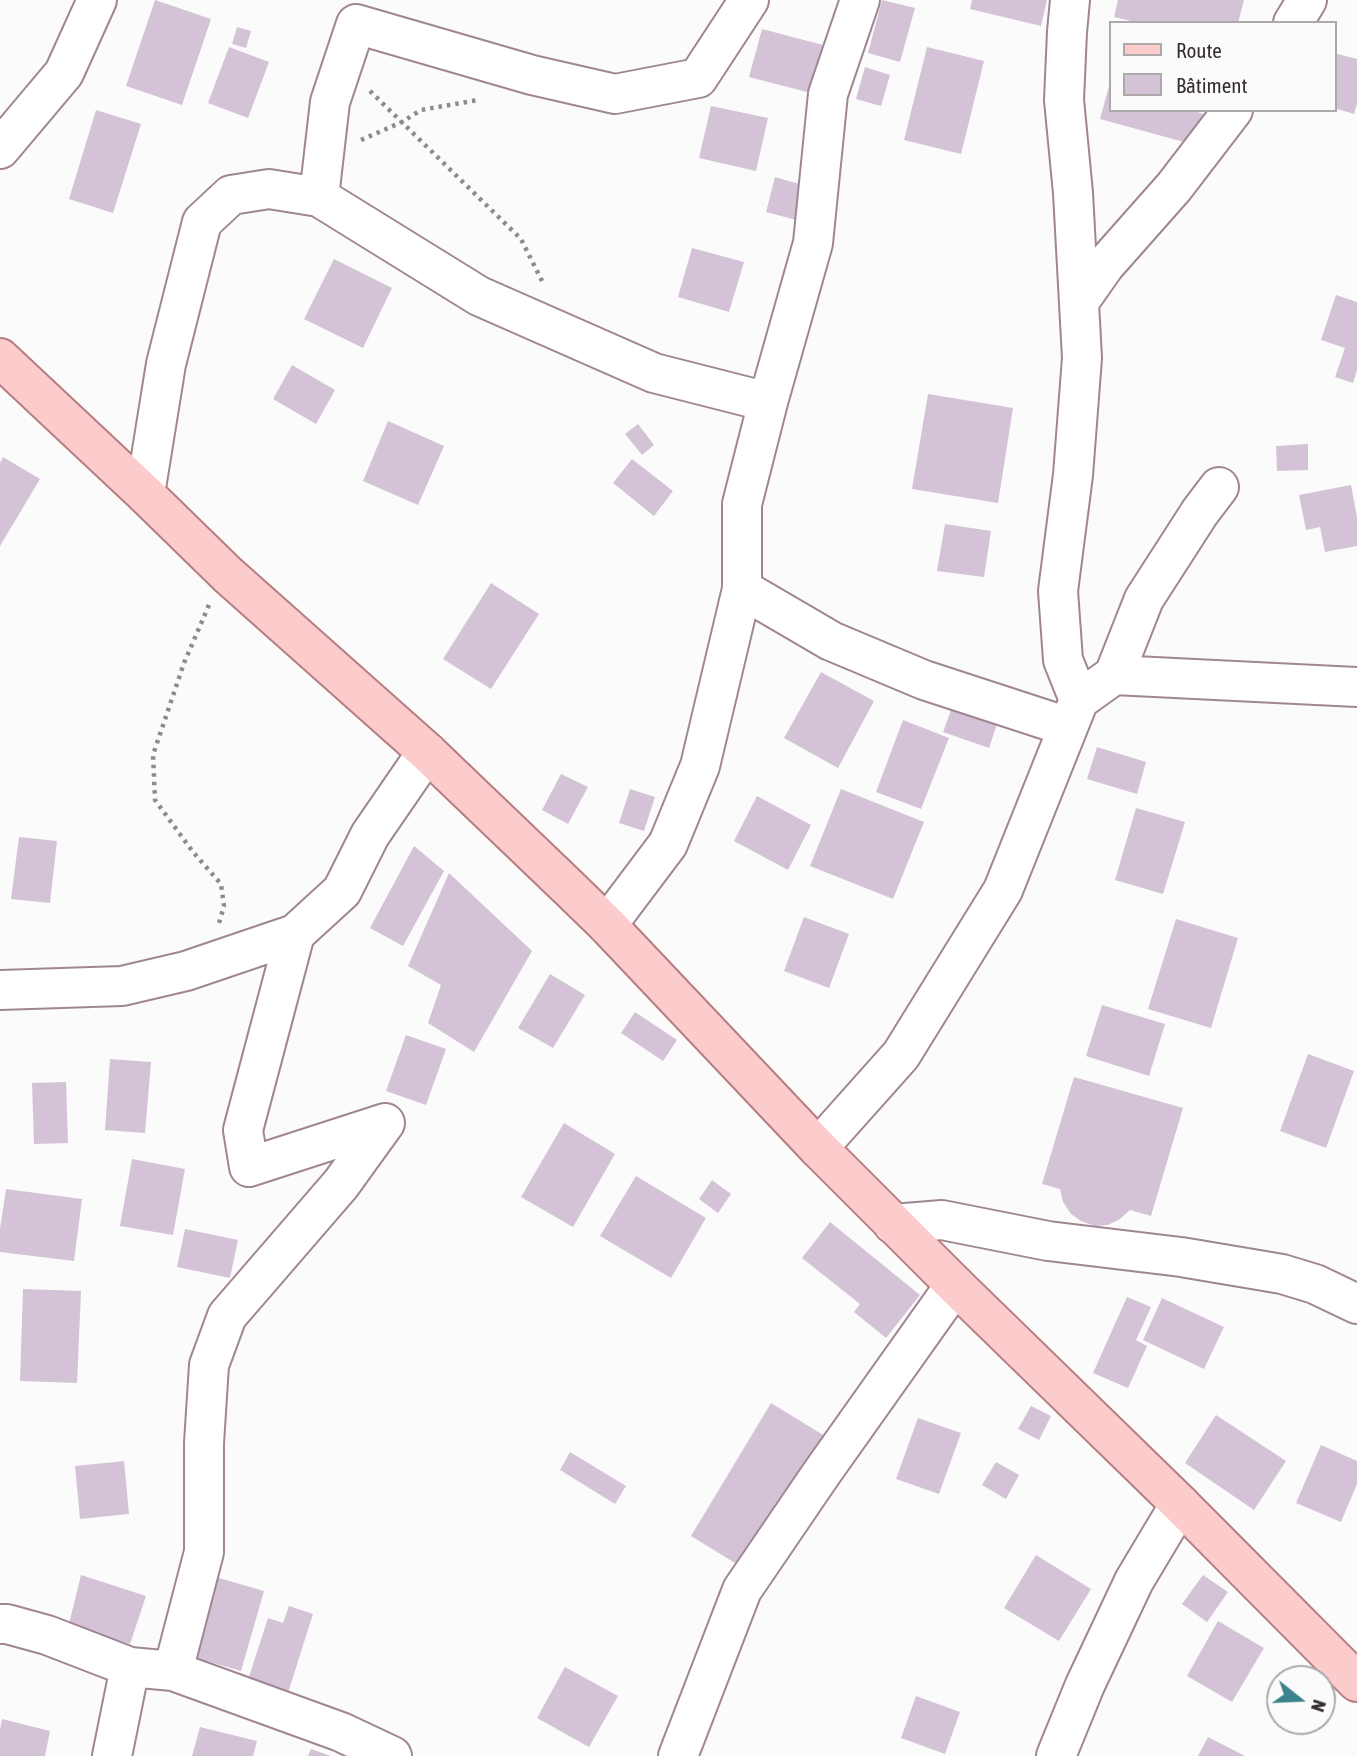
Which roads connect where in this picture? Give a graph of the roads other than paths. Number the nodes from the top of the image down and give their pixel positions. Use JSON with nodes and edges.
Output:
{"nodes":[{"id":1,"x":97,"y":0,"type":"edge"},
{"id":2,"x":749,"y":0,"type":"edge"},
{"id":3,"x":860,"y":0,"type":"edge"},
{"id":4,"x":1070,"y":0,"type":"edge"},
{"id":5,"x":1307,"y":0,"type":"edge"},
{"id":6,"x":1294,"y":21,"type":"edge"},
{"id":7,"x":1231,"y":112,"type":"edge"},
{"id":8,"x":0,"y":149,"type":"edge"},
{"id":9,"x":319,"y":197,"type":"junction"},
{"id":10,"x":1079,"y":302,"type":"junction"},
{"id":11,"x":0,"y":358,"type":"edge"},
{"id":12,"x":768,"y":402,"type":"junction"},
{"id":13,"x":1219,"y":487,"type":"dead end"},
{"id":14,"x":145,"y":494,"type":"junction"},
{"id":15,"x":742,"y":589,"type":"junction"},
{"id":16,"x":1114,"y":676,"type":"junction"},
{"id":17,"x":1357,"y":687,"type":"edge"},
{"id":18,"x":1073,"y":713,"type":"junction"},
{"id":19,"x":427,"y":752,"type":"junction"},
{"id":20,"x":607,"y":925,"type":"junction"},
{"id":21,"x":295,"y":934,"type":"junction"},
{"id":22,"x":0,"y":990,"type":"edge"},
{"id":23,"x":818,"y":1148,"type":"junction"},
{"id":24,"x":893,"y":1224,"type":"junction"},
{"id":25,"x":1357,"y":1272,"type":"edge"},
{"id":26,"x":1315,"y":1284,"type":"junction"},
{"id":27,"x":955,"y":1285,"type":"junction"},
{"id":28,"x":1357,"y":1304,"type":"edge"},
{"id":29,"x":1180,"y":1504,"type":"junction"},
{"id":30,"x":0,"y":1623,"type":"edge"},
{"id":31,"x":130,"y":1667,"type":"junction"},
{"id":32,"x":173,"y":1671,"type":"junction"},
{"id":33,"x":1357,"y":1682,"type":"edge"},
{"id":34,"x":112,"y":1756,"type":"edge"},
{"id":35,"x":392,"y":1756,"type":"edge"},
{"id":36,"x":678,"y":1756,"type":"edge"},
{"id":37,"x":1056,"y":1756,"type":"edge"}],
"edges":[{"from":1,"to":8,"type":"street"},
{"from":2,"to":9,"type":"street"},
{"from":3,"to":12,"type":"street"},
{"from":4,"to":10,"type":"street"},
{"from":5,"to":6,"type":"street"},
{"from":7,"to":10,"type":"street"},
{"from":9,"to":12,"type":"street"},
{"from":9,"to":14,"type":"street"},
{"from":10,"to":18,"type":"street"},
{"from":11,"to":14,"type":"main road"},
{"from":12,"to":15,"type":"street"},
{"from":13,"to":16,"type":"street"},
{"from":14,"to":19,"type":"main road"},
{"from":15,"to":18,"type":"street"},
{"from":15,"to":20,"type":"street"},
{"from":16,"to":17,"type":"street"},
{"from":16,"to":18,"type":"street"},
{"from":18,"to":23,"type":"street"},
{"from":19,"to":20,"type":"main road"},
{"from":19,"to":21,"type":"street"},
{"from":20,"to":23,"type":"main road"},
{"from":21,"to":22,"type":"street"},
{"from":21,"to":32,"type":"street"},
{"from":23,"to":24,"type":"main road"},
{"from":24,"to":26,"type":"street"},
{"from":24,"to":27,"type":"main road"},
{"from":25,"to":26,"type":"street"},
{"from":26,"to":28,"type":"street"},
{"from":27,"to":29,"type":"main road"},
{"from":27,"to":36,"type":"street"},
{"from":29,"to":33,"type":"main road"},
{"from":29,"to":37,"type":"street"},
{"from":30,"to":31,"type":"street"},
{"from":31,"to":32,"type":"street"},
{"from":31,"to":34,"type":"street"},
{"from":32,"to":35,"type":"street"}]}
